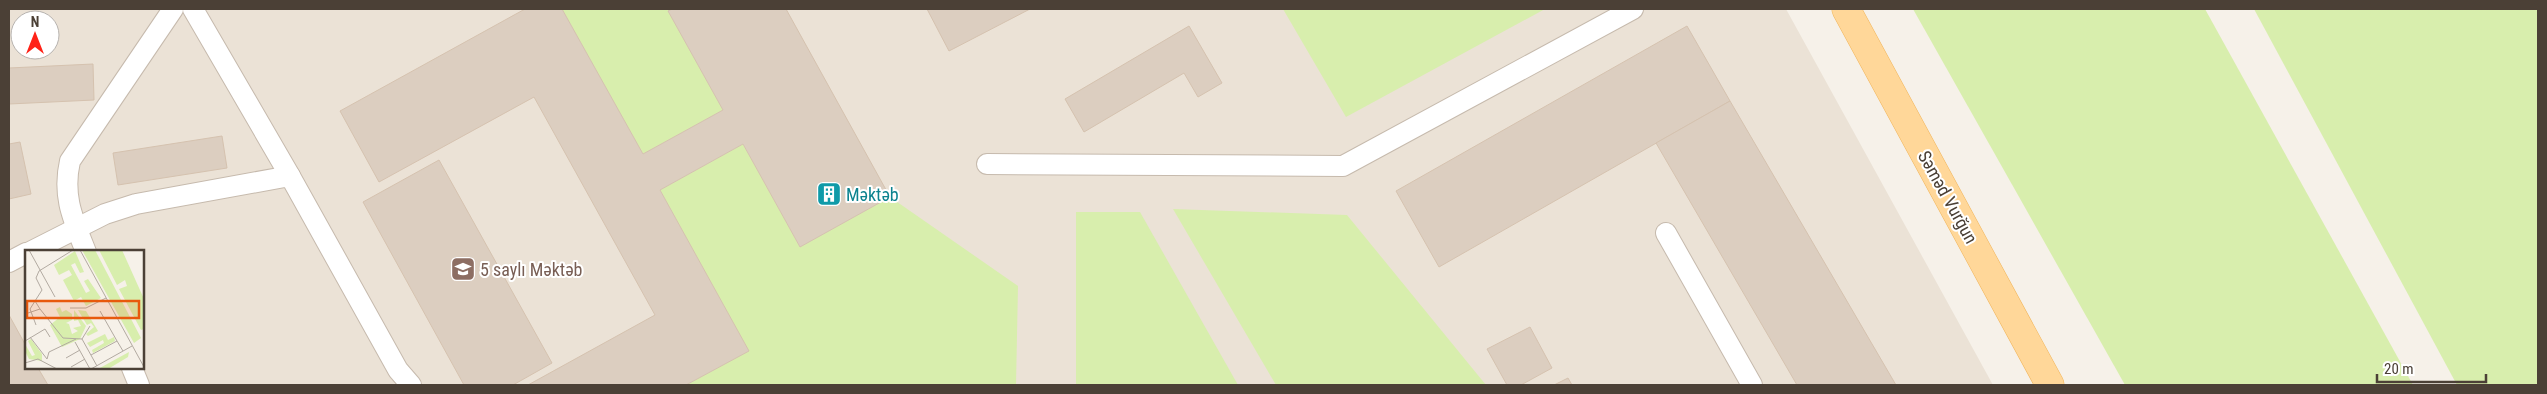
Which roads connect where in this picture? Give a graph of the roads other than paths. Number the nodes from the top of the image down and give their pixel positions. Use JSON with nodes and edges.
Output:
{"nodes":[{"id":1,"x":173,"y":9,"type":"edge"},
{"id":2,"x":194,"y":9,"type":"edge"},
{"id":3,"x":1633,"y":9,"type":"edge"},
{"id":4,"x":1846,"y":9,"type":"edge"},
{"id":5,"x":987,"y":164,"type":"dead end"},
{"id":6,"x":290,"y":176,"type":"junction"},
{"id":7,"x":76,"y":228,"type":"junction"},
{"id":8,"x":1666,"y":233,"type":"dead end"},
{"id":9,"x":34,"y":250,"type":"edge"},
{"id":10,"x":85,"y":250,"type":"edge"},
{"id":11,"x":25,"y":254,"type":"edge"},
{"id":12,"x":9,"y":262,"type":"edge"},
{"id":13,"x":132,"y":369,"type":"edge"},
{"id":14,"x":139,"y":385,"type":"edge"},
{"id":15,"x":411,"y":385,"type":"edge"},
{"id":16,"x":1752,"y":385,"type":"edge"},
{"id":17,"x":2050,"y":385,"type":"edge"}],
"edges":[{"from":1,"to":7,"type":"lane"},
{"from":2,"to":6,"type":"lane"},
{"from":3,"to":5,"type":"lane"},
{"from":4,"to":17,"type":"main road","name":"Səməd Vurğun"},
{"from":6,"to":7,"type":"lane"},
{"from":6,"to":15,"type":"lane"},
{"from":7,"to":9,"type":"lane"},
{"from":7,"to":10,"type":"lane"},
{"from":8,"to":16,"type":"lane"},
{"from":11,"to":12,"type":"lane"},
{"from":13,"to":14,"type":"lane"}]}
